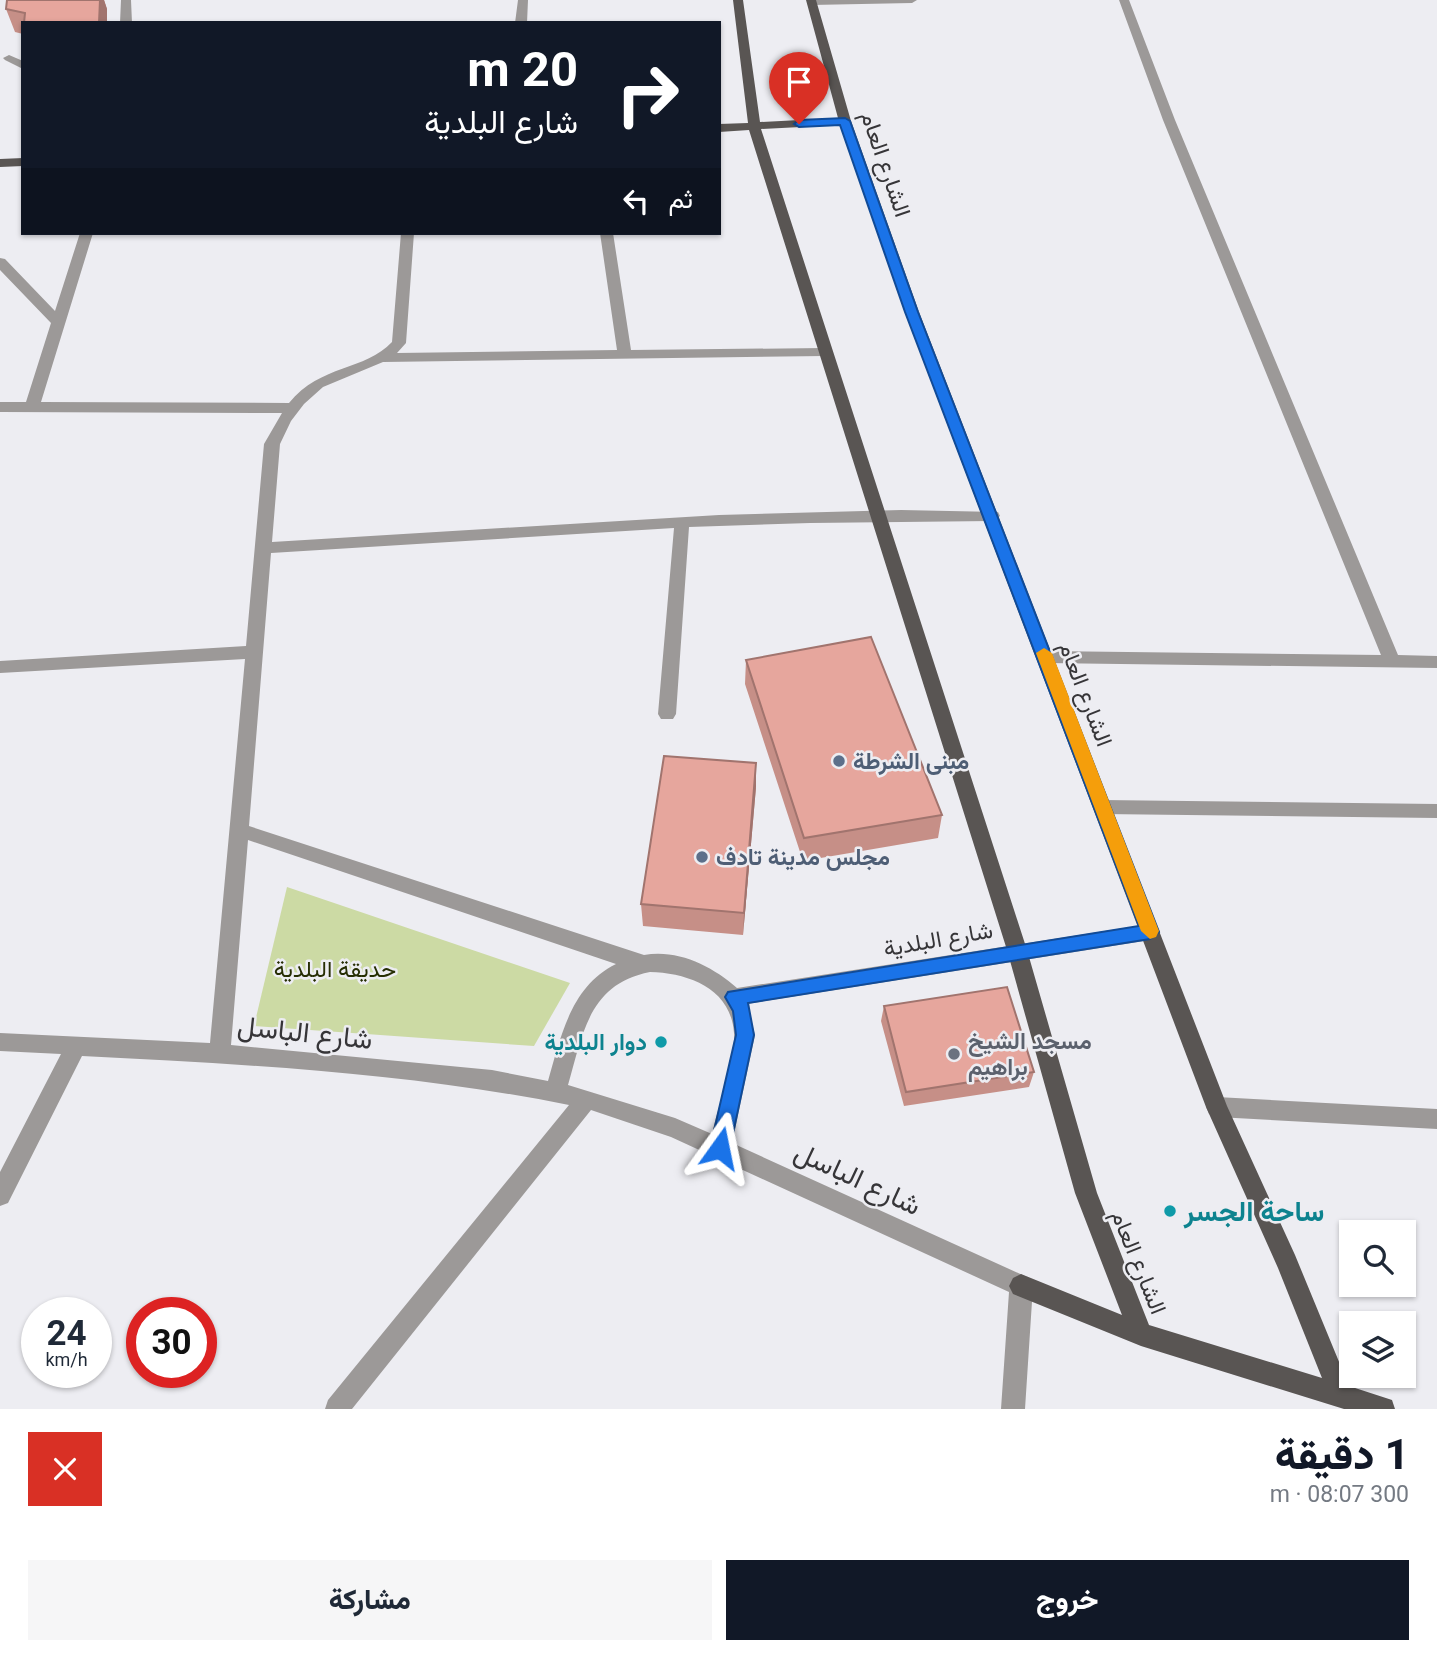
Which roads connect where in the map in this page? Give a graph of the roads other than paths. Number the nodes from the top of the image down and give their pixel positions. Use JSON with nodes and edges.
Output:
{"nodes":[{"id":1,"x":126,"y":0,"type":"edge"},
{"id":2,"x":523,"y":0,"type":"edge"},
{"id":3,"x":738,"y":0,"type":"edge"},
{"id":4,"x":912,"y":0,"type":"edge"},
{"id":5,"x":1124,"y":0,"type":"edge"},
{"id":6,"x":811,"y":1,"type":"edge"},
{"id":7,"x":126,"y":21,"type":"edge"},
{"id":8,"x":521,"y":21,"type":"edge"},
{"id":9,"x":9,"y":58,"type":"dead end"},
{"id":10,"x":21,"y":65,"type":"edge"},
{"id":11,"x":845,"y":121,"type":"junction"},
{"id":12,"x":754,"y":126,"type":"junction"},
{"id":13,"x":721,"y":128,"type":"edge"},
{"id":14,"x":0,"y":163,"type":"edge"},
{"id":15,"x":21,"y":163,"type":"edge"},
{"id":16,"x":85,"y":235,"type":"edge"},
{"id":17,"x":606,"y":235,"type":"edge"},
{"id":18,"x":406,"y":238,"type":"edge"},
{"id":19,"x":0,"y":261,"type":"edge"},
{"id":20,"x":58,"y":321,"type":"junction"},
{"id":21,"x":624,"y":352,"type":"junction"},
{"id":22,"x":824,"y":352,"type":"junction"},
{"id":23,"x":384,"y":358,"type":"junction"},
{"id":24,"x":0,"y":407,"type":"edge"},
{"id":25,"x":32,"y":407,"type":"junction"},
{"id":26,"x":292,"y":408,"type":"junction"},
{"id":27,"x":878,"y":514,"type":"junction"},
{"id":28,"x":992,"y":516,"type":"junction"},
{"id":29,"x":682,"y":522,"type":"junction"},
{"id":30,"x":263,"y":548,"type":"junction"},
{"id":31,"x":252,"y":652,"type":"junction"},
{"id":32,"x":1045,"y":657,"type":"junction"},
{"id":33,"x":1392,"y":662,"type":"junction"},
{"id":34,"x":1437,"y":662,"type":"edge"},
{"id":35,"x":0,"y":667,"type":"edge"},
{"id":36,"x":667,"y":714,"type":"dead end"},
{"id":37,"x":1102,"y":807,"type":"junction"},
{"id":38,"x":1437,"y":811,"type":"edge"},
{"id":39,"x":239,"y":830,"type":"junction"},
{"id":40,"x":1150,"y":932,"type":"junction"},
{"id":41,"x":1017,"y":950,"type":"junction"},
{"id":42,"x":644,"y":964,"type":"junction"},
{"id":43,"x":735,"y":997,"type":"junction"},
{"id":44,"x":0,"y":1042,"type":"edge"},
{"id":45,"x":77,"y":1045,"type":"junction"},
{"id":46,"x":220,"y":1053,"type":"junction"},
{"id":47,"x":555,"y":1093,"type":"junction"},
{"id":48,"x":587,"y":1100,"type":"junction"},
{"id":49,"x":1217,"y":1107,"type":"junction"},
{"id":50,"x":1437,"y":1119,"type":"edge"},
{"id":51,"x":720,"y":1148,"type":"junction"},
{"id":52,"x":0,"y":1195,"type":"edge"},
{"id":53,"x":1021,"y":1286,"type":"junction"},
{"id":54,"x":1141,"y":1334,"type":"junction"},
{"id":55,"x":1341,"y":1396,"type":"junction"},
{"id":56,"x":337,"y":1409,"type":"edge"},
{"id":57,"x":1013,"y":1409,"type":"edge"},
{"id":58,"x":1383,"y":1409,"type":"edge"}],
"edges":[{"from":1,"to":7,"type":"street"},
{"from":2,"to":8,"type":"street"},
{"from":3,"to":12,"type":"main road","name":"الشارع العام"},
{"from":4,"to":6,"type":"street"},
{"from":5,"to":33,"type":"street"},
{"from":6,"to":11,"type":"main road","name":"الشارع العام"},
{"from":9,"to":10,"type":"street"},
{"from":11,"to":12,"type":"main road"},
{"from":11,"to":28,"type":"main road","name":"الشارع العام"},
{"from":12,"to":13,"type":"main road"},
{"from":12,"to":22,"type":"main road","name":"الشارع العام"},
{"from":14,"to":15,"type":"main road"},
{"from":16,"to":20,"type":"street"},
{"from":17,"to":21,"type":"street"},
{"from":18,"to":23,"type":"street"},
{"from":19,"to":20,"type":"street"},
{"from":20,"to":25,"type":"street"},
{"from":21,"to":22,"type":"street"},
{"from":21,"to":23,"type":"street"},
{"from":22,"to":27,"type":"main road","name":"الشارع العام"},
{"from":23,"to":26,"type":"street"},
{"from":24,"to":25,"type":"street"},
{"from":25,"to":26,"type":"street"},
{"from":26,"to":30,"type":"street"},
{"from":27,"to":28,"type":"street"},
{"from":27,"to":29,"type":"street"},
{"from":27,"to":41,"type":"main road","name":"الشارع العام"},
{"from":28,"to":32,"type":"main road","name":"الشارع العام"},
{"from":29,"to":30,"type":"street"},
{"from":29,"to":36,"type":"street"},
{"from":30,"to":31,"type":"street"},
{"from":31,"to":35,"type":"street"},
{"from":31,"to":39,"type":"street"},
{"from":32,"to":33,"type":"street"},
{"from":32,"to":37,"type":"main road","name":"الشارع العام"},
{"from":33,"to":34,"type":"street"},
{"from":37,"to":38,"type":"street"},
{"from":37,"to":40,"type":"main road","name":"الشارع العام"},
{"from":39,"to":42,"type":"street"},
{"from":39,"to":46,"type":"street"},
{"from":40,"to":41,"type":"street","name":"شارع البلدية"},
{"from":40,"to":49,"type":"main road","name":"الشارع العام"},
{"from":41,"to":43,"type":"street","name":"شارع البلدية"},
{"from":41,"to":54,"type":"main road","name":"الشارع العام"},
{"from":42,"to":43,"type":"street"},
{"from":42,"to":47,"type":"street"},
{"from":43,"to":51,"type":"street"},
{"from":44,"to":45,"type":"street","name":"شارع الباسل"},
{"from":45,"to":46,"type":"street","name":"شارع الباسل"},
{"from":45,"to":52,"type":"street"},
{"from":46,"to":47,"type":"street","name":"شارع الباسل"},
{"from":47,"to":48,"type":"street","name":"شارع الباسل"},
{"from":48,"to":51,"type":"street","name":"شارع الباسل"},
{"from":48,"to":56,"type":"street"},
{"from":49,"to":50,"type":"street"},
{"from":49,"to":55,"type":"main road","name":"الشارع العام"},
{"from":51,"to":53,"type":"street","name":"شارع الباسل"},
{"from":53,"to":54,"type":"main road","name":"شارع الباسل"},
{"from":53,"to":57,"type":"street"},
{"from":54,"to":55,"type":"main road","name":"شارع الباسل"},
{"from":55,"to":58,"type":"main road","name":"شارع الباسل"}]}
